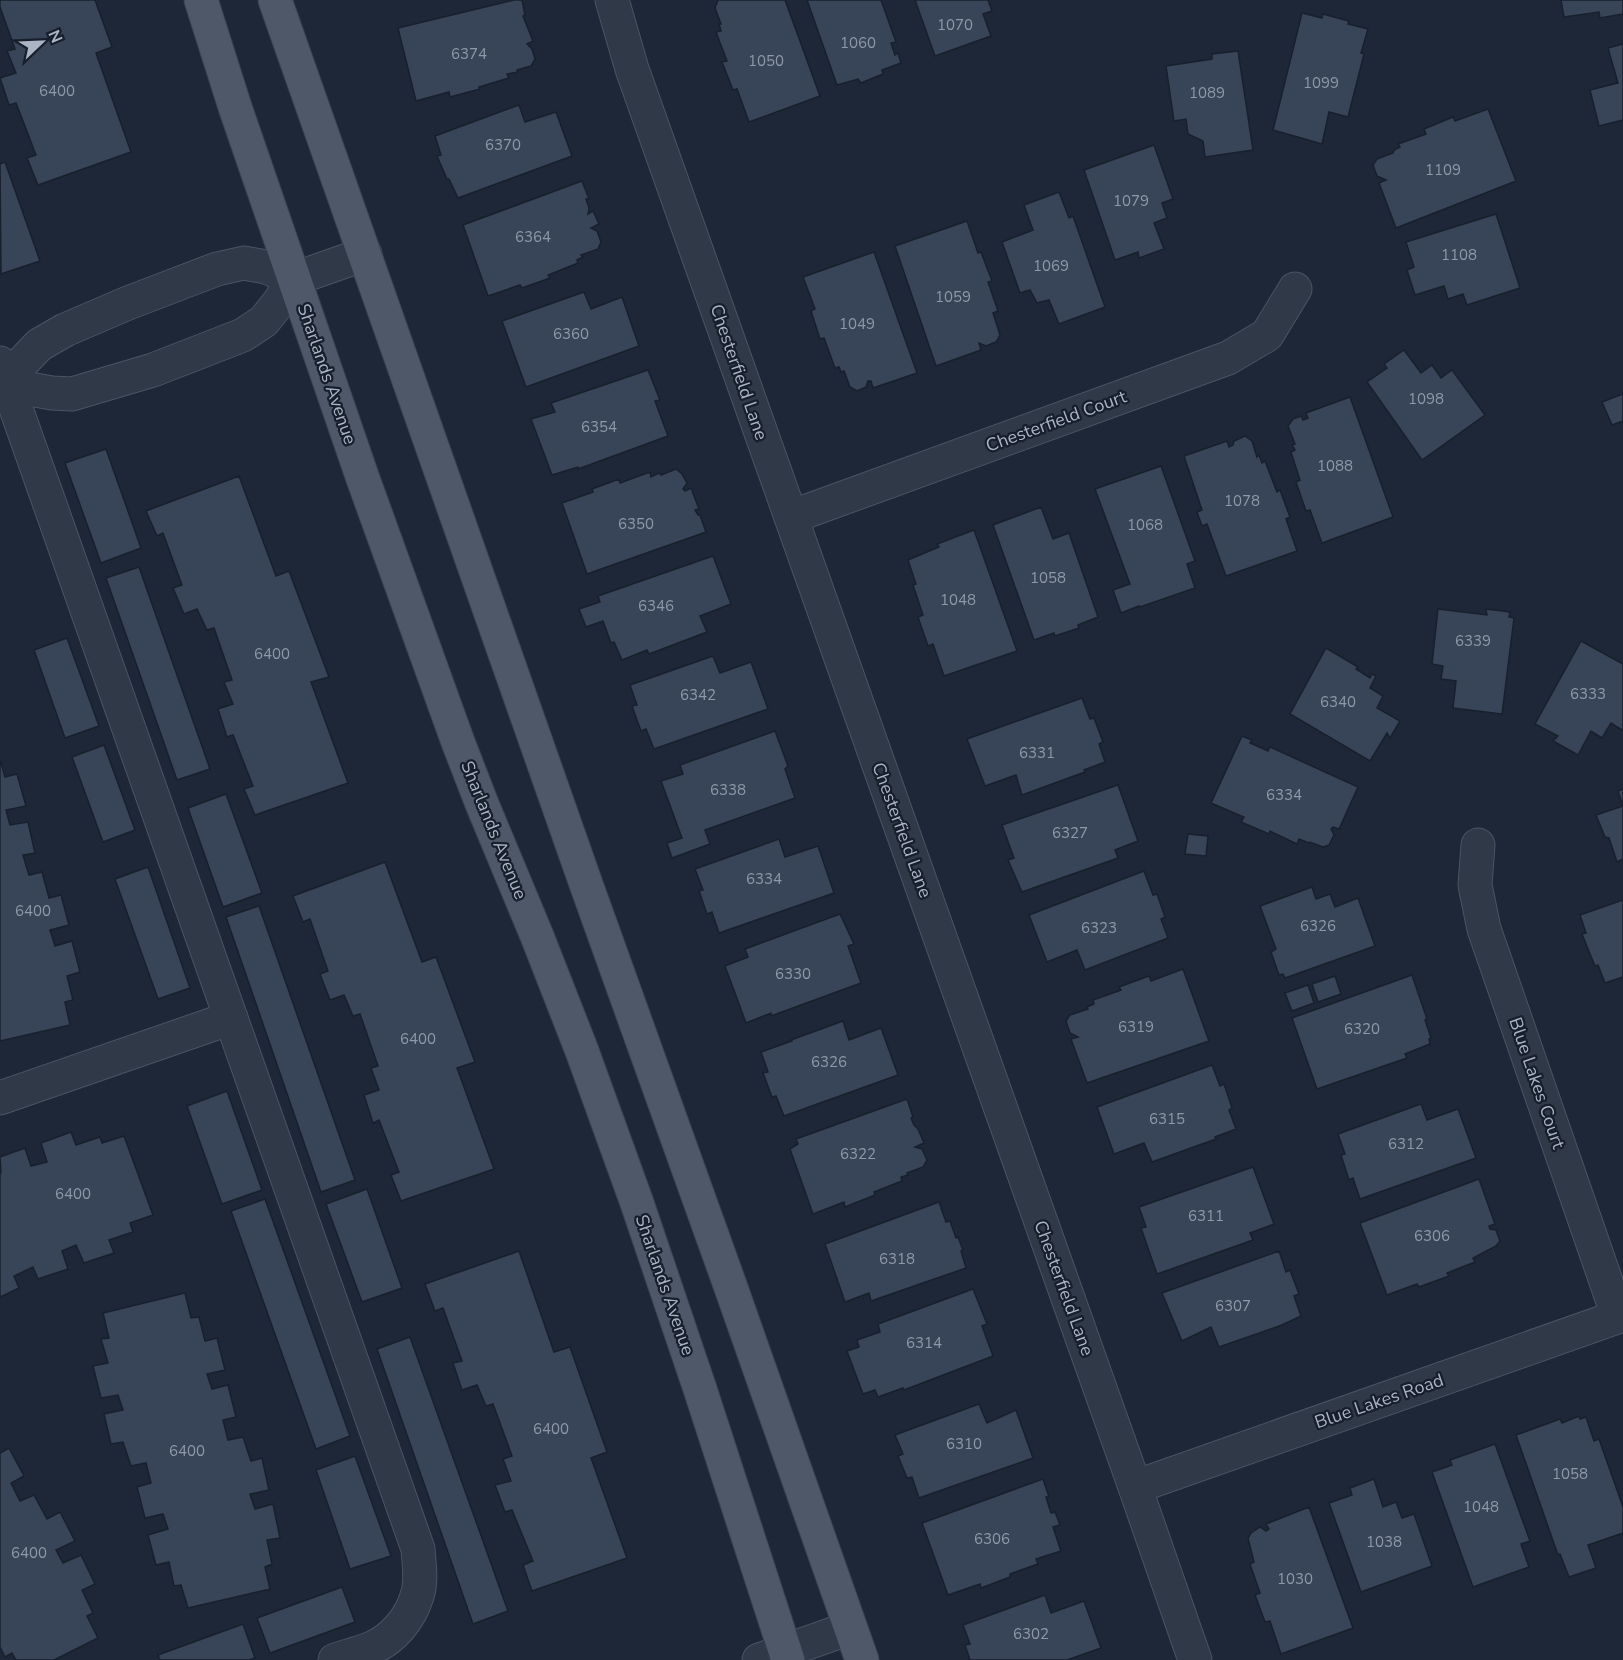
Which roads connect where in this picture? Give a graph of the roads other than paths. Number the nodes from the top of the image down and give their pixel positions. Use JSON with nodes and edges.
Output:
{"nodes":[{"id":1,"x":201,"y":0,"type":"edge"},
{"id":2,"x":275,"y":0,"type":"edge"},
{"id":3,"x":612,"y":0,"type":"edge"},
{"id":4,"x":365,"y":254,"type":"junction"},
{"id":5,"x":294,"y":279,"type":"junction"},
{"id":6,"x":1295,"y":290,"type":"dead end"},
{"id":7,"x":4,"y":374,"type":"edge"},
{"id":8,"x":790,"y":517,"type":"junction"},
{"id":9,"x":1478,"y":845,"type":"dead end"},
{"id":10,"x":231,"y":1018,"type":"junction"},
{"id":11,"x":0,"y":1098,"type":"edge"},
{"id":12,"x":1621,"y":1316,"type":"edge"},
{"id":13,"x":1135,"y":1487,"type":"junction"},
{"id":14,"x":850,"y":1628,"type":"junction"},
{"id":15,"x":777,"y":1657,"type":"edge"},
{"id":16,"x":335,"y":1660,"type":"edge"},
{"id":17,"x":862,"y":1660,"type":"edge"},
{"id":18,"x":1195,"y":1660,"type":"edge"}],
"edges":[{"from":1,"to":5,"type":"main road","name":"Sharlands Avenue"},
{"from":2,"to":4,"type":"main road"},
{"from":3,"to":8,"type":"street","name":"Chesterfield Lane"},
{"from":4,"to":5,"type":"street"},
{"from":4,"to":14,"type":"main road"},
{"from":5,"to":7,"type":"street"},
{"from":5,"to":7,"type":"street"},
{"from":5,"to":15,"type":"main road","name":"Sharlands Avenue"},
{"from":6,"to":8,"type":"street","name":"Chesterfield Court"},
{"from":7,"to":10,"type":"street"},
{"from":8,"to":13,"type":"street","name":"Chesterfield Lane"},
{"from":9,"to":12,"type":"street","name":"Blue Lakes Court"},
{"from":10,"to":11,"type":"street"},
{"from":10,"to":16,"type":"street"},
{"from":12,"to":13,"type":"street","name":"Blue Lakes Road"},
{"from":13,"to":18,"type":"street","name":"Chesterfield Lane"},
{"from":14,"to":15,"type":"street"},
{"from":14,"to":17,"type":"main road"}]}
